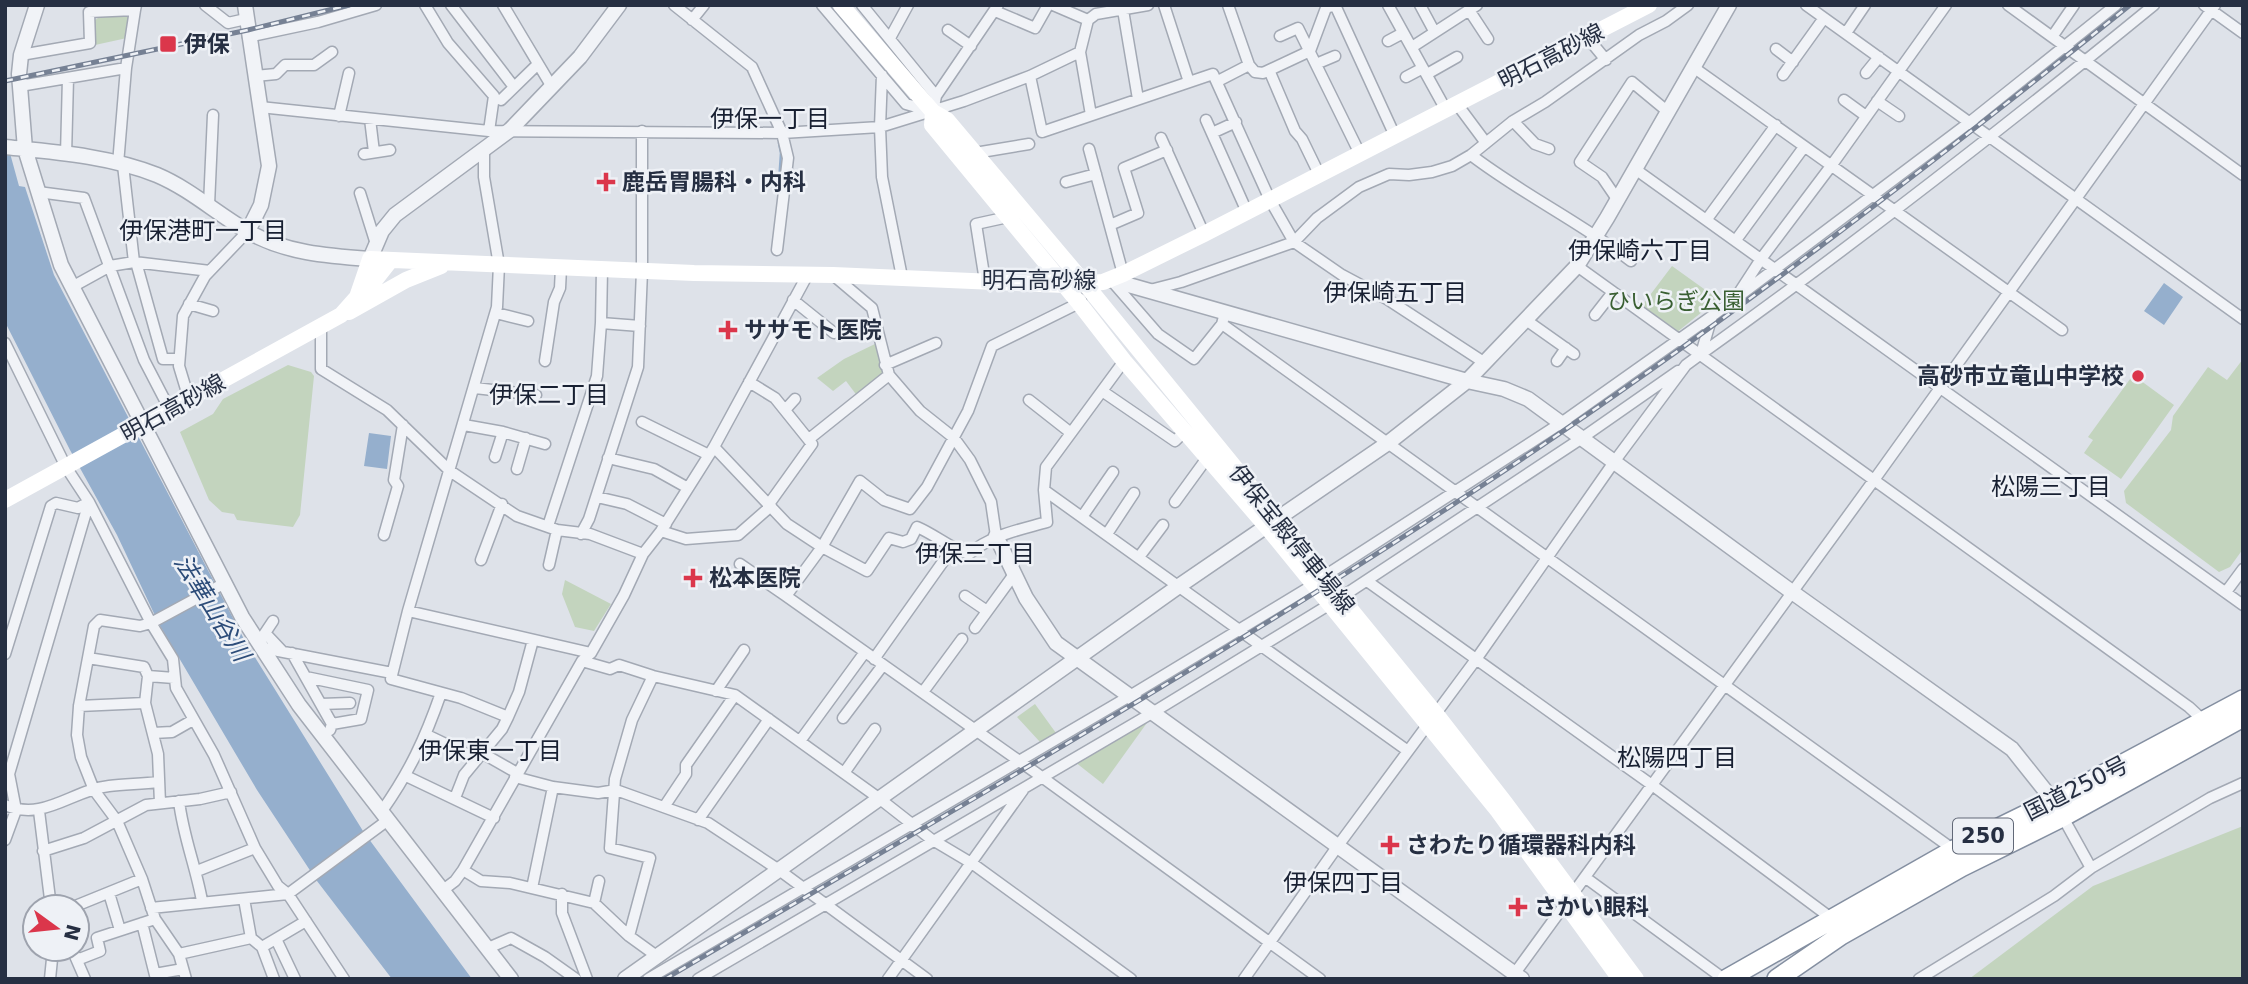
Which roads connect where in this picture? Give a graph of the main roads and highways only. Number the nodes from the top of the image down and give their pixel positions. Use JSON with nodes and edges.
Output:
{"nodes":[{"id":1,"x":841,"y":5,"type":"edge"},
{"id":2,"x":1649,"y":5,"type":"edge"},
{"id":3,"x":935,"y":104,"type":"junction"},
{"id":4,"x":390,"y":261,"type":"junction"},
{"id":5,"x":447,"y":264,"type":"junction"},
{"id":6,"x":1064,"y":285,"type":"junction"},
{"id":7,"x":1086,"y":285,"type":"junction"},
{"id":8,"x":357,"y":297,"type":"junction"},
{"id":9,"x":341,"y":315,"type":"junction"},
{"id":10,"x":5,"y":500,"type":"edge"},
{"id":11,"x":1271,"y":523,"type":"junction"},
{"id":12,"x":2243,"y":700,"type":"edge"},
{"id":13,"x":2243,"y":717,"type":"edge"},
{"id":14,"x":2059,"y":809,"type":"junction"},
{"id":15,"x":1570,"y":899,"type":"junction"},
{"id":16,"x":1620,"y":979,"type":"edge"},
{"id":17,"x":1636,"y":979,"type":"edge"},
{"id":18,"x":1725,"y":979,"type":"edge"},
{"id":19,"x":1777,"y":979,"type":"edge"}],
"edges":[{"from":1,"to":3,"type":"main road","name":"伊保宝殿停車場線"},
{"from":2,"to":7,"type":"main road","name":"明石高砂線"},
{"from":3,"to":6,"type":"main road","name":"伊保宝殿停車場線"},
{"from":3,"to":7,"type":"main road","name":"伊保宝殿停車場線"},
{"from":4,"to":5,"type":"main road","name":"明石高砂線"},
{"from":4,"to":8,"type":"main road","name":"明石高砂線"},
{"from":4,"to":8,"type":"main road","name":"明石高砂線"},
{"from":5,"to":6,"type":"main road","name":"明石高砂線"},
{"from":5,"to":9,"type":"main road","name":"明石高砂線"},
{"from":6,"to":7,"type":"main road","name":"明石高砂線"},
{"from":6,"to":11,"type":"main road","name":"伊保宝殿停車場線"},
{"from":7,"to":11,"type":"main road","name":"伊保宝殿停車場線"},
{"from":8,"to":9,"type":"main road","name":"明石高砂線"},
{"from":9,"to":10,"type":"main road","name":"明石高砂線"},
{"from":11,"to":15,"type":"main road","name":"伊保宝殿停車場線"},
{"from":12,"to":14,"type":"highway","name":"国道250号","number":"250"},
{"from":13,"to":14,"type":"highway","name":"国道250号","number":"250"},
{"from":14,"to":18,"type":"highway","name":"国道250号","number":"250"},
{"from":14,"to":19,"type":"highway","name":"国道250号","number":"250"},
{"from":15,"to":16,"type":"main road","name":"伊保宝殿停車場線"},
{"from":15,"to":17,"type":"main road","name":"伊保宝殿停車場線"}]}
